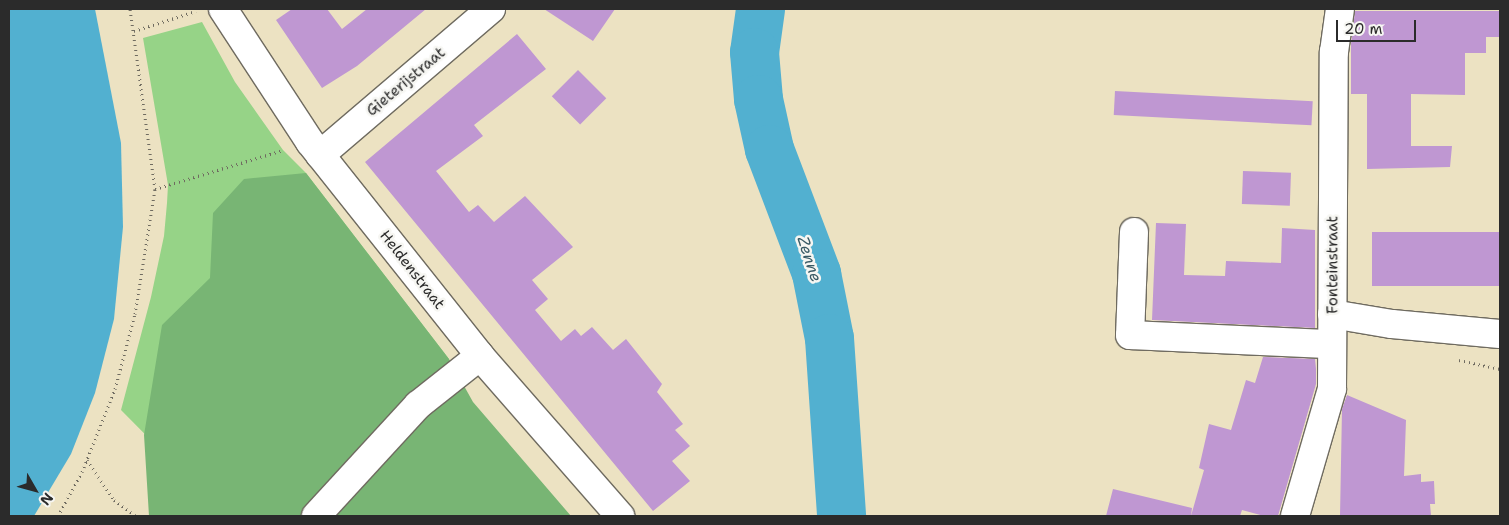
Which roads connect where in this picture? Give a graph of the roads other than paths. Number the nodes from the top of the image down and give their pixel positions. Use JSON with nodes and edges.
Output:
{"nodes":[{"id":1,"x":223,"y":9,"type":"edge"},
{"id":2,"x":491,"y":9,"type":"edge"},
{"id":3,"x":1340,"y":9,"type":"edge"},
{"id":4,"x":315,"y":148,"type":"junction"},
{"id":5,"x":1134,"y":232,"type":"dead end"},
{"id":6,"x":1332,"y":314,"type":"junction"},
{"id":7,"x":1500,"y":334,"type":"edge"},
{"id":8,"x":1332,"y":344,"type":"junction"},
{"id":9,"x":480,"y":356,"type":"junction"},
{"id":10,"x":316,"y":516,"type":"edge"},
{"id":11,"x":620,"y":516,"type":"edge"},
{"id":12,"x":1294,"y":516,"type":"edge"}],
"edges":[{"from":1,"to":4,"type":"street","name":"Heldenstraat"},
{"from":2,"to":4,"type":"street","name":"Gieterijstraat"},
{"from":3,"to":6,"type":"street","name":"Fonteinstraat"},
{"from":4,"to":9,"type":"street","name":"Heldenstraat"},
{"from":5,"to":8,"type":"street"},
{"from":6,"to":7,"type":"street"},
{"from":6,"to":8,"type":"street","name":"Fonteinstraat"},
{"from":8,"to":12,"type":"street","name":"Fonteinstraat"},
{"from":9,"to":10,"type":"street"},
{"from":9,"to":11,"type":"street","name":"Heldenstraat"}]}
